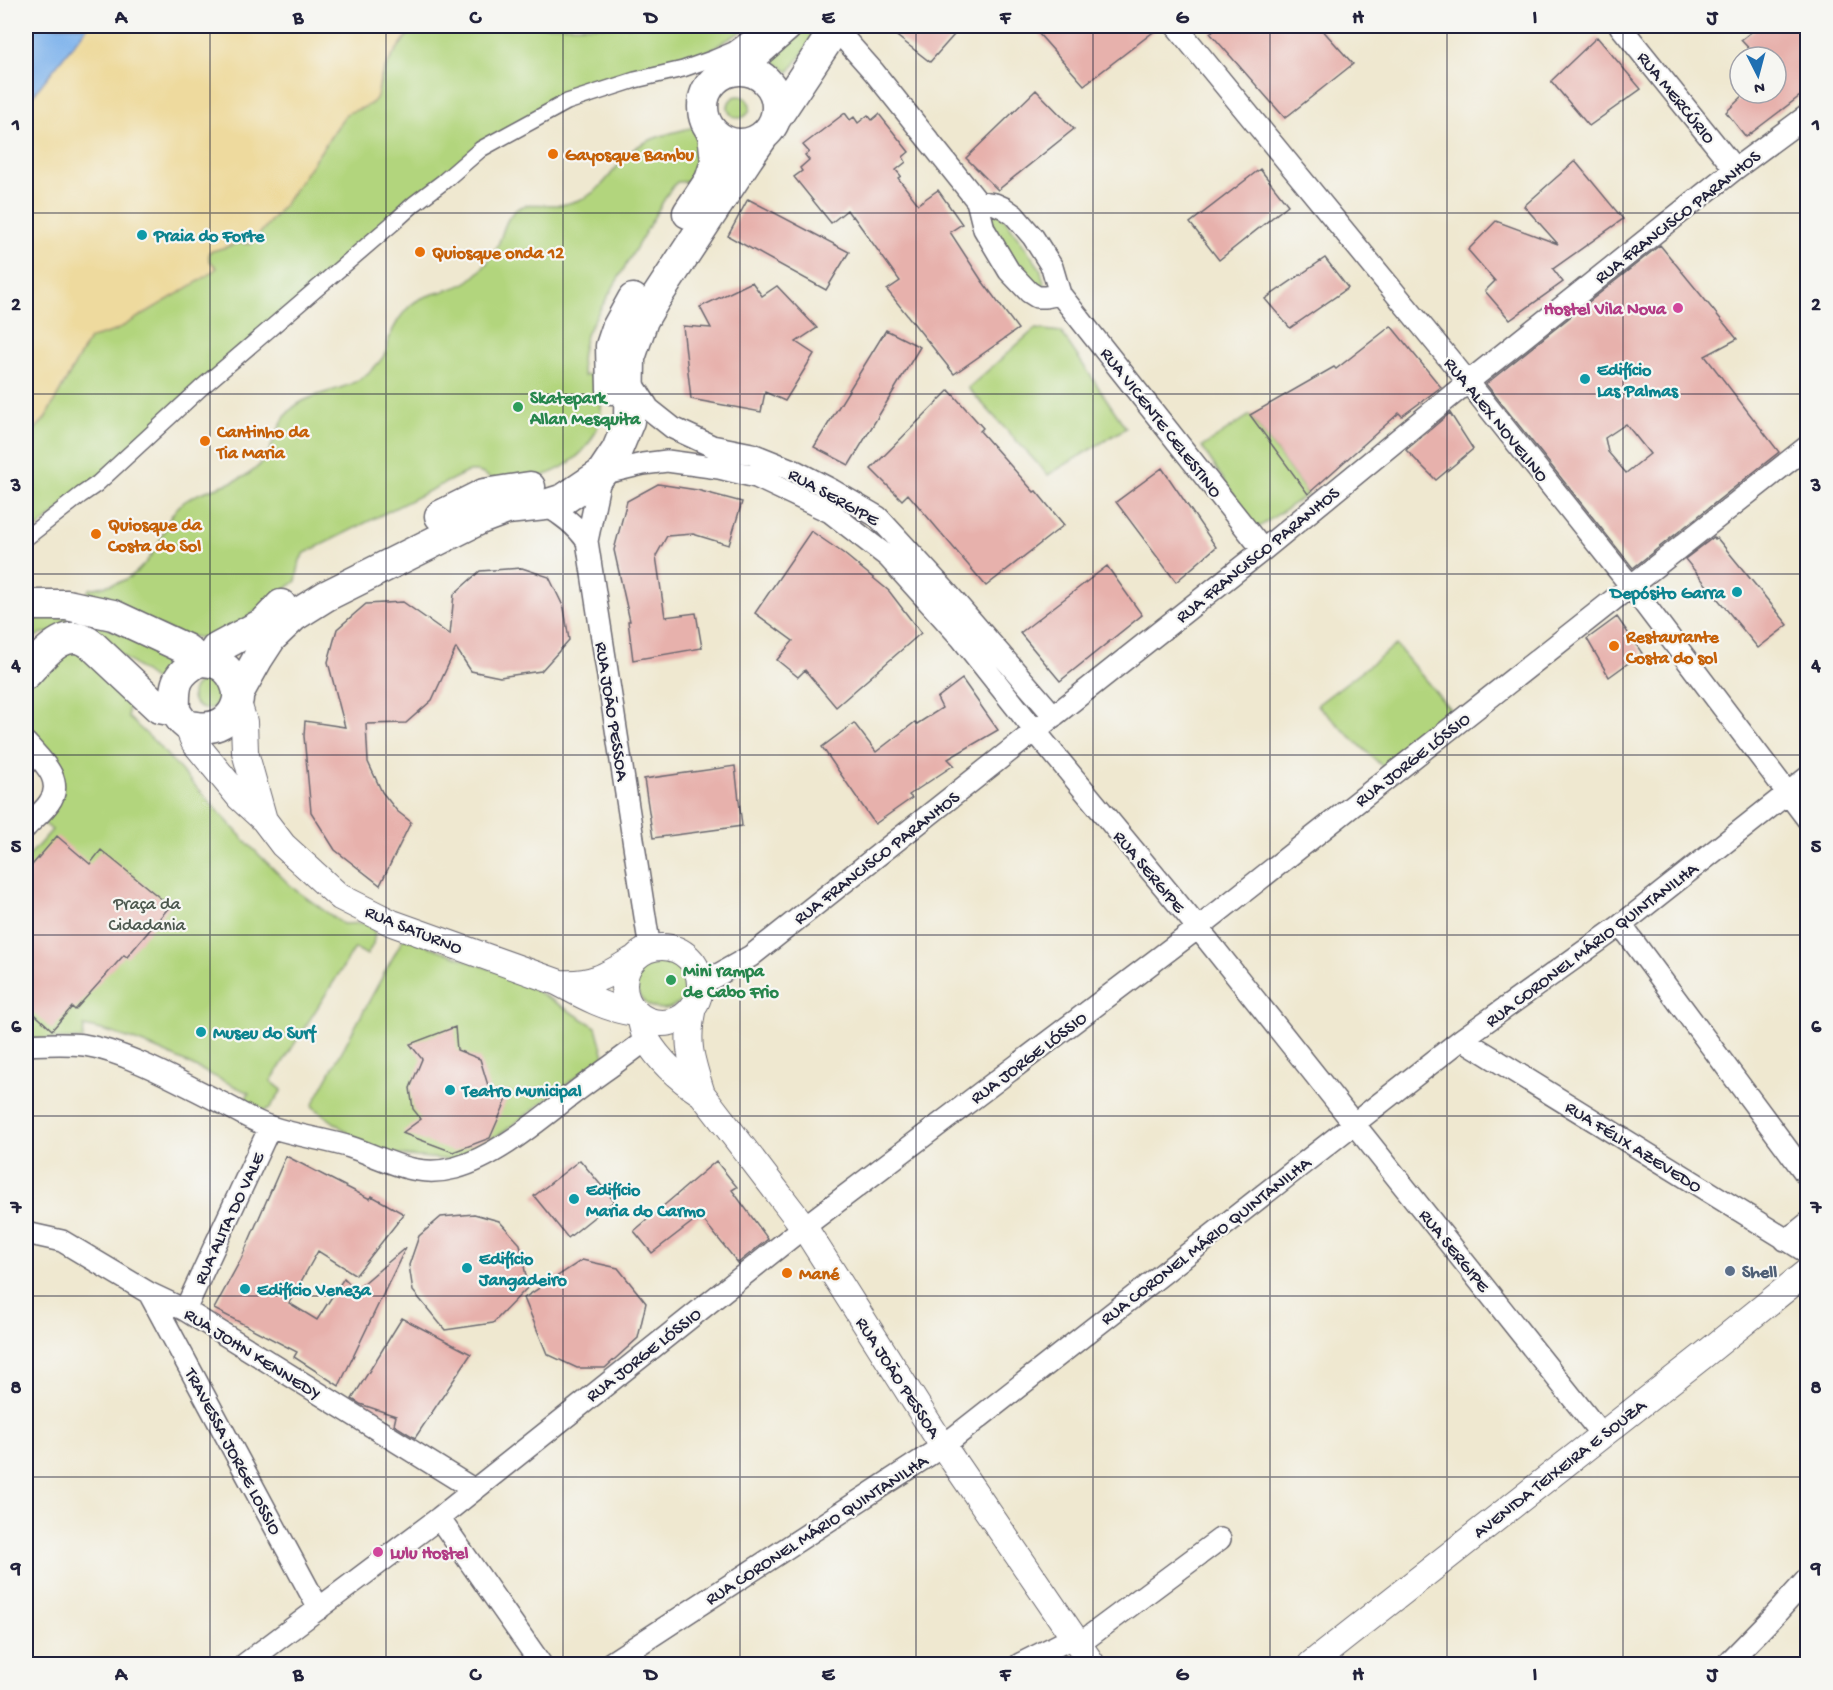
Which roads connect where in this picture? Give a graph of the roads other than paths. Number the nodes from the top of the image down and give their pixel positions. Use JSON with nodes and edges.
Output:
{"nodes":[{"id":1,"x":766,"y":26,"type":"edge"},
{"id":2,"x":787,"y":26,"type":"edge"},
{"id":3,"x":1176,"y":26,"type":"edge"},
{"id":4,"x":1620,"y":26,"type":"edge"},
{"id":5,"x":836,"y":27,"type":"edge"},
{"id":6,"x":738,"y":69,"type":"junction"},
{"id":7,"x":1808,"y":115,"type":"edge"},
{"id":8,"x":770,"y":126,"type":"junction"},
{"id":9,"x":713,"y":133,"type":"junction"},
{"id":10,"x":1735,"y":169,"type":"junction"},
{"id":11,"x":977,"y":201,"type":"junction"},
{"id":12,"x":1060,"y":294,"type":"junction"},
{"id":13,"x":630,"y":379,"type":"junction"},
{"id":14,"x":1467,"y":382,"type":"junction"},
{"id":15,"x":1808,"y":446,"type":"edge"},
{"id":16,"x":601,"y":474,"type":"junction"},
{"id":17,"x":545,"y":506,"type":"junction"},
{"id":18,"x":879,"y":517,"type":"junction"},
{"id":19,"x":26,"y":538,"type":"edge"},
{"id":20,"x":862,"y":538,"type":"junction"},
{"id":21,"x":587,"y":541,"type":"junction"},
{"id":22,"x":1263,"y":550,"type":"junction"},
{"id":23,"x":1630,"y":585,"type":"junction"},
{"id":24,"x":26,"y":605,"type":"edge"},
{"id":25,"x":204,"y":661,"type":"junction"},
{"id":26,"x":26,"y":674,"type":"edge"},
{"id":27,"x":238,"y":697,"type":"junction"},
{"id":28,"x":1054,"y":716,"type":"junction"},
{"id":29,"x":181,"y":718,"type":"junction"},
{"id":30,"x":1035,"y":731,"type":"junction"},
{"id":31,"x":26,"y":743,"type":"edge"},
{"id":32,"x":1808,"y":777,"type":"edge"},
{"id":33,"x":1786,"y":794,"type":"junction"},
{"id":34,"x":264,"y":820,"type":"junction"},
{"id":35,"x":1808,"y":820,"type":"edge"},
{"id":36,"x":26,"y":827,"type":"edge"},
{"id":37,"x":1621,"y":925,"type":"junction"},
{"id":38,"x":1198,"y":928,"type":"junction"},
{"id":39,"x":641,"y":955,"type":"junction"},
{"id":40,"x":557,"y":982,"type":"junction"},
{"id":41,"x":696,"y":996,"type":"junction"},
{"id":42,"x":641,"y":1023,"type":"junction"},
{"id":43,"x":1462,"y":1039,"type":"junction"},
{"id":44,"x":26,"y":1046,"type":"edge"},
{"id":45,"x":702,"y":1094,"type":"junction"},
{"id":46,"x":1354,"y":1123,"type":"junction"},
{"id":47,"x":270,"y":1127,"type":"junction"},
{"id":48,"x":1808,"y":1177,"type":"edge"},
{"id":49,"x":1808,"y":1223,"type":"edge"},
{"id":50,"x":804,"y":1227,"type":"junction"},
{"id":51,"x":26,"y":1233,"type":"edge"},
{"id":52,"x":1785,"y":1240,"type":"junction"},
{"id":53,"x":1808,"y":1253,"type":"edge"},
{"id":54,"x":1808,"y":1271,"type":"edge"},
{"id":55,"x":149,"y":1293,"type":"junction"},
{"id":56,"x":185,"y":1310,"type":"junction"},
{"id":57,"x":1602,"y":1434,"type":"junction"},
{"id":58,"x":943,"y":1446,"type":"junction"},
{"id":59,"x":473,"y":1489,"type":"junction"},
{"id":60,"x":439,"y":1518,"type":"junction"},
{"id":61,"x":1220,"y":1539,"type":"dead end"},
{"id":62,"x":1808,"y":1578,"type":"edge"},
{"id":63,"x":318,"y":1609,"type":"junction"},
{"id":64,"x":1084,"y":1654,"type":"edge"},
{"id":65,"x":245,"y":1665,"type":"edge"},
{"id":66,"x":541,"y":1665,"type":"edge"},
{"id":67,"x":609,"y":1665,"type":"edge"},
{"id":68,"x":1020,"y":1665,"type":"edge"},
{"id":69,"x":1311,"y":1665,"type":"edge"},
{"id":70,"x":1727,"y":1665,"type":"edge"}],
"edges":[{"from":1,"to":19,"type":"street"},
{"from":2,"to":6,"type":"main road"},
{"from":3,"to":14,"type":"street","name":"RUA ALEX NOVELINO"},
{"from":4,"to":10,"type":"street","name":"RUA MERCÚRIO"},
{"from":5,"to":8,"type":"main road"},
{"from":5,"to":11,"type":"street"},
{"from":6,"to":8,"type":"main road"},
{"from":6,"to":9,"type":"main road"},
{"from":7,"to":10,"type":"street","name":"RUA FRANCISCO PARANHOS"},
{"from":8,"to":9,"type":"main road"},
{"from":8,"to":13,"type":"main road"},
{"from":9,"to":25,"type":"main road"},
{"from":10,"to":14,"type":"street","name":"RUA FRANCISCO PARANHOS"},
{"from":11,"to":12,"type":"street","name":"RUA VICENTE CELESTINO"},
{"from":11,"to":12,"type":"street"},
{"from":12,"to":22,"type":"street","name":"RUA VICENTE CELESTINO"},
{"from":13,"to":16,"type":"main road"},
{"from":13,"to":18,"type":"street","name":"RUA SERGIPE"},
{"from":14,"to":22,"type":"street","name":"RUA FRANCISCO PARANHOS"},
{"from":14,"to":23,"type":"street","name":"RUA ALEX NOVELINO"},
{"from":15,"to":23,"type":"street","name":"RUA JORGE LÓSSIO"},
{"from":16,"to":17,"type":"main road"},
{"from":16,"to":20,"type":"street","name":"RUA SERGIPE"},
{"from":16,"to":21,"type":"street","name":"RUA JOÃO PESSOA"},
{"from":17,"to":21,"type":"street"},
{"from":17,"to":27,"type":"main road"},
{"from":18,"to":20,"type":"street"},
{"from":18,"to":28,"type":"street","name":"RUA SERGIPE"},
{"from":20,"to":30,"type":"street","name":"RUA SERGIPE"},
{"from":21,"to":39,"type":"street","name":"RUA JOÃO PESSOA"},
{"from":22,"to":28,"type":"street","name":"RUA FRANCISCO PARANHOS"},
{"from":23,"to":33,"type":"street","name":"RUA ALEX NOVELINO"},
{"from":23,"to":38,"type":"street","name":"RUA JORGE LÓSSIO"},
{"from":24,"to":25,"type":"main road"},
{"from":25,"to":27,"type":"main road"},
{"from":25,"to":29,"type":"main road"},
{"from":26,"to":29,"type":"main road"},
{"from":27,"to":29,"type":"main road"},
{"from":27,"to":34,"type":"street","name":"RUA SATURNO"},
{"from":28,"to":30,"type":"street","name":"RUA FRANCISCO PARANHOS"},
{"from":29,"to":34,"type":"street","name":"RUA SATURNO"},
{"from":30,"to":38,"type":"street","name":"RUA SERGIPE"},
{"from":30,"to":41,"type":"street","name":"RUA FRANCISCO PARANHOS"},
{"from":31,"to":36,"type":"street"},
{"from":32,"to":33,"type":"street","name":"RUA CORONEL MÁRIO QUINTANILHA"},
{"from":33,"to":35,"type":"street","name":"RUA ALEX NOVELINO"},
{"from":33,"to":37,"type":"street","name":"RUA CORONEL MÁRIO QUINTANILHA"},
{"from":34,"to":40,"type":"street","name":"RUA SATURNO"},
{"from":37,"to":43,"type":"street","name":"RUA CORONEL MÁRIO QUINTANILHA"},
{"from":37,"to":48,"type":"street"},
{"from":38,"to":46,"type":"street","name":"RUA SERGIPE"},
{"from":38,"to":50,"type":"street","name":"RUA JORGE LÓSSIO"},
{"from":39,"to":40,"type":"street","name":"RUA SATURNO"},
{"from":39,"to":41,"type":"street"},
{"from":39,"to":42,"type":"street"},
{"from":40,"to":42,"type":"street","name":"RUA SATURNO"},
{"from":41,"to":42,"type":"street"},
{"from":41,"to":45,"type":"street","name":"RUA JOÃO PESSOA"},
{"from":42,"to":45,"type":"street","name":"RUA JOÃO PESSOA"},
{"from":42,"to":47,"type":"street"},
{"from":43,"to":46,"type":"street","name":"RUA CORONEL MÁRIO QUINTANILHA"},
{"from":43,"to":52,"type":"street","name":"RUA FÉLIX AZEVEDO"},
{"from":44,"to":47,"type":"street"},
{"from":45,"to":50,"type":"street","name":"RUA JOÃO PESSOA"},
{"from":46,"to":57,"type":"street","name":"RUA SERGIPE"},
{"from":46,"to":58,"type":"street","name":"RUA CORONEL MÁRIO QUINTANILHA"},
{"from":47,"to":56,"type":"street","name":"RUA ALITA DO VALE"},
{"from":49,"to":52,"type":"street"},
{"from":50,"to":58,"type":"street","name":"RUA JOÃO PESSOA"},
{"from":50,"to":59,"type":"street","name":"RUA JORGE LÓSSIO"},
{"from":51,"to":55,"type":"street","name":"RUA JOHN KENNEDY"},
{"from":52,"to":53,"type":"street","name":"RUA FÉLIX AZEVEDO"},
{"from":54,"to":57,"type":"street","name":"AVENIDA TEIXEIRA E SOUZA"},
{"from":55,"to":56,"type":"street","name":"RUA JOHN KENNEDY"},
{"from":55,"to":63,"type":"street","name":"TRAVESSA JORGE LOSSIO"},
{"from":56,"to":59,"type":"street","name":"RUA JOHN KENNEDY"},
{"from":57,"to":69,"type":"street","name":"AVENIDA TEIXEIRA E SOUZA"},
{"from":58,"to":64,"type":"street","name":"RUA JOÃO PESSOA"},
{"from":58,"to":67,"type":"street","name":"RUA CORONEL MÁRIO QUINTANILHA"},
{"from":59,"to":60,"type":"street","name":"RUA JORGE LÓSSIO"},
{"from":60,"to":63,"type":"street","name":"RUA JORGE LÓSSIO"},
{"from":60,"to":66,"type":"street"},
{"from":61,"to":64,"type":"street"},
{"from":62,"to":70,"type":"street"},
{"from":63,"to":65,"type":"street","name":"RUA JORGE LÓSSIO"},
{"from":64,"to":68,"type":"street"}]}
